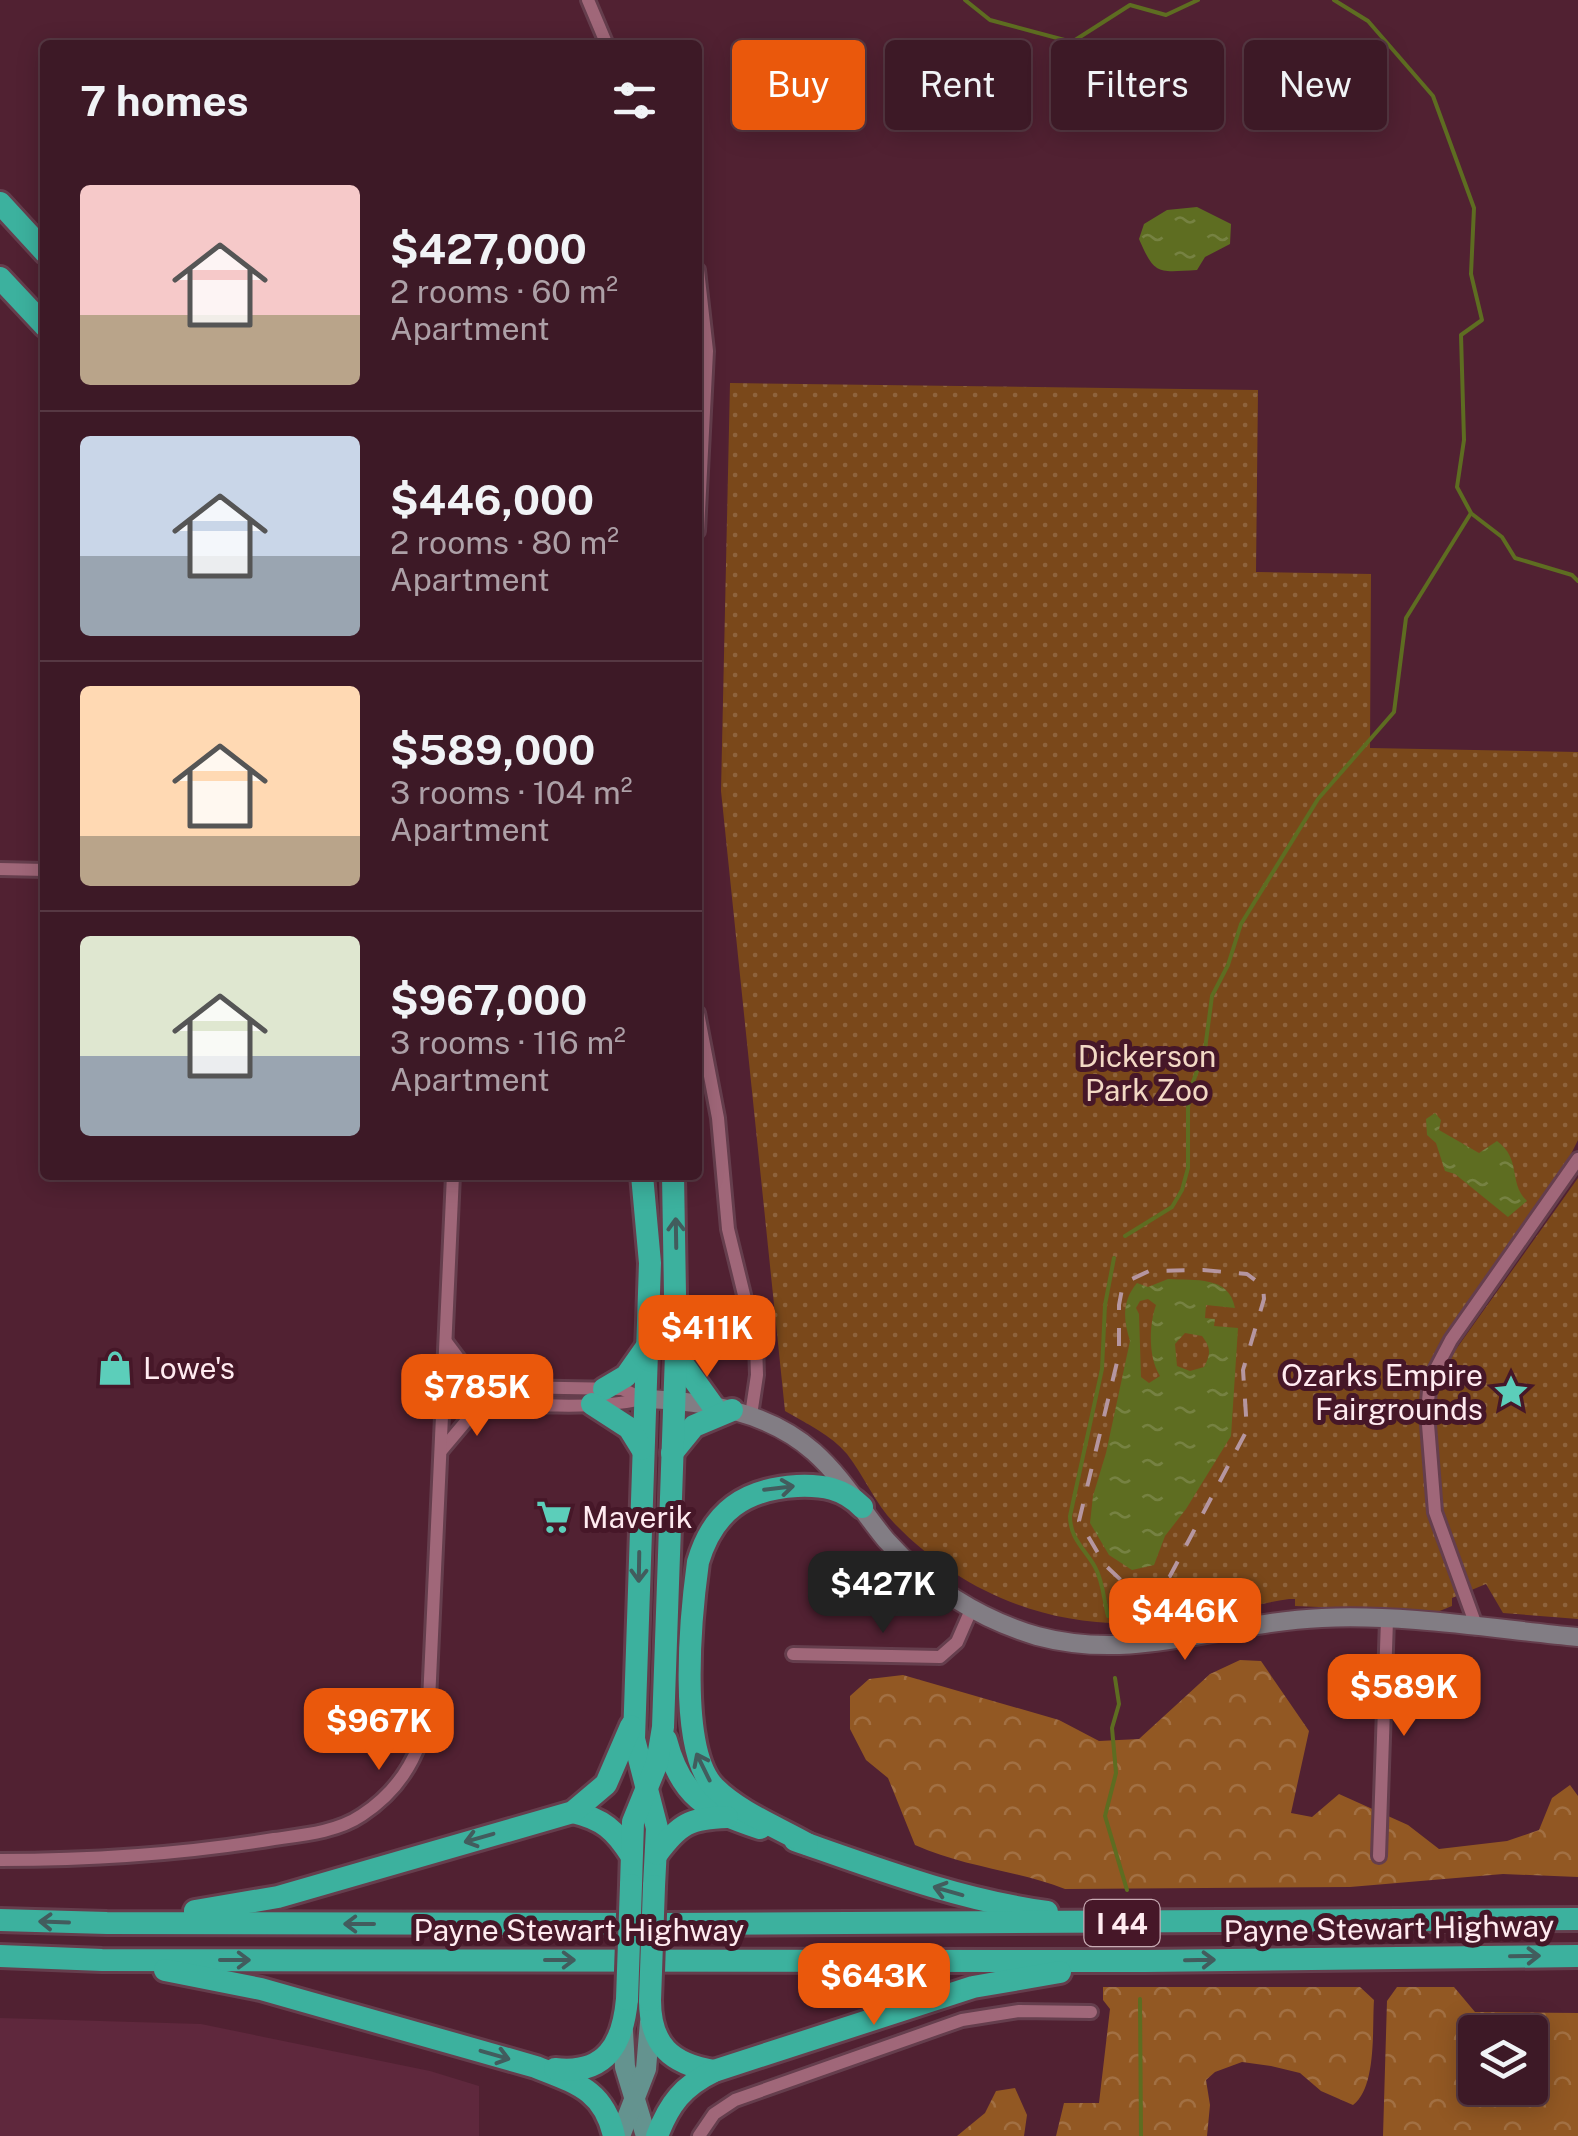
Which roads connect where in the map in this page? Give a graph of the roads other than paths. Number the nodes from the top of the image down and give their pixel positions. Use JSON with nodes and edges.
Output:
{"nodes":[{"id":1,"x":588,"y":0,"type":"edge"},
{"id":2,"x":605,"y":40,"type":"edge"},
{"id":3,"x":0,"y":204,"type":"edge"},
{"id":4,"x":40,"y":247,"type":"edge"},
{"id":5,"x":0,"y":278,"type":"edge"},
{"id":6,"x":702,"y":306,"type":"edge"},
{"id":7,"x":40,"y":321,"type":"edge"},
{"id":8,"x":702,"y":451,"type":"edge"},
{"id":9,"x":0,"y":870,"type":"edge"},
{"id":10,"x":40,"y":870,"type":"edge"},
{"id":11,"x":702,"y":1034,"type":"edge"},
{"id":12,"x":1578,"y":1159,"type":"edge"},
{"id":13,"x":453,"y":1180,"type":"edge"},
{"id":14,"x":642,"y":1180,"type":"edge"},
{"id":15,"x":673,"y":1180,"type":"edge"},
{"id":16,"x":446,"y":1343,"type":"junction"},
{"id":17,"x":646,"y":1346,"type":"junction"},
{"id":18,"x":676,"y":1354,"type":"junction"},
{"id":19,"x":512,"y":1388,"type":"junction"},
{"id":20,"x":444,"y":1391,"type":"junction"},
{"id":21,"x":598,"y":1397,"type":"junction"},
{"id":22,"x":644,"y":1400,"type":"junction"},
{"id":23,"x":674,"y":1400,"type":"junction"},
{"id":24,"x":494,"y":1403,"type":"junction"},
{"id":25,"x":732,"y":1410,"type":"junction"},
{"id":26,"x":642,"y":1449,"type":"junction"},
{"id":27,"x":441,"y":1450,"type":"junction"},
{"id":28,"x":672,"y":1453,"type":"junction"},
{"id":29,"x":862,"y":1507,"type":"junction"},
{"id":30,"x":971,"y":1610,"type":"junction"},
{"id":31,"x":1387,"y":1620,"type":"junction"},
{"id":32,"x":1477,"y":1628,"type":"junction"},
{"id":33,"x":1578,"y":1636,"type":"edge"},
{"id":34,"x":792,"y":1654,"type":"dead end"},
{"id":35,"x":637,"y":1712,"type":"junction"},
{"id":36,"x":663,"y":1727,"type":"junction"},
{"id":37,"x":647,"y":1789,"type":"junction"},
{"id":38,"x":573,"y":1812,"type":"junction"},
{"id":39,"x":727,"y":1817,"type":"junction"},
{"id":40,"x":807,"y":1844,"type":"junction"},
{"id":41,"x":657,"y":1854,"type":"junction"},
{"id":42,"x":631,"y":1855,"type":"junction"},
{"id":43,"x":1379,"y":1856,"type":"dead end"},
{"id":44,"x":0,"y":1860,"type":"edge"},
{"id":45,"x":642,"y":1885,"type":"junction"},
{"id":46,"x":0,"y":1920,"type":"edge"},
{"id":47,"x":1578,"y":1920,"type":"edge"},
{"id":48,"x":107,"y":1924,"type":"junction"},
{"id":49,"x":1130,"y":1924,"type":"junction"},
{"id":50,"x":0,"y":1956,"type":"edge"},
{"id":51,"x":1578,"y":1956,"type":"edge"},
{"id":52,"x":102,"y":1960,"type":"junction"},
{"id":53,"x":1146,"y":1960,"type":"junction"},
{"id":54,"x":642,"y":2007,"type":"junction"},
{"id":55,"x":1090,"y":2012,"type":"dead end"},
{"id":56,"x":624,"y":2031,"type":"junction"},
{"id":57,"x":536,"y":2067,"type":"junction"},
{"id":58,"x":714,"y":2070,"type":"junction"},
{"id":59,"x":634,"y":2096,"type":"junction"},
{"id":60,"x":618,"y":2136,"type":"edge"},
{"id":61,"x":646,"y":2136,"type":"edge"},
{"id":62,"x":657,"y":2136,"type":"edge"},
{"id":63,"x":699,"y":2136,"type":"edge"}],
"edges":[{"from":1,"to":2,"type":"street"},
{"from":3,"to":4,"type":"highway"},
{"from":5,"to":7,"type":"highway"},
{"from":6,"to":8,"type":"street"},
{"from":9,"to":10,"type":"street"},
{"from":11,"to":25,"type":"street"},
{"from":12,"to":32,"type":"street"},
{"from":13,"to":16,"type":"street"},
{"from":14,"to":17,"type":"highway"},
{"from":18,"to":15,"type":"highway","one_way":true},
{"from":16,"to":19,"type":"street"},
{"from":16,"to":20,"type":"street"},
{"from":17,"to":21,"type":"highway"},
{"from":17,"to":22,"type":"highway"},
{"from":18,"to":23,"type":"highway"},
{"from":18,"to":25,"type":"highway"},
{"from":19,"to":20,"type":"street"},
{"from":19,"to":21,"type":"street"},
{"from":20,"to":24,"type":"street"},
{"from":20,"to":27,"type":"street"},
{"from":21,"to":22,"type":"street"},
{"from":21,"to":24,"type":"street"},
{"from":21,"to":26,"type":"highway"},
{"from":22,"to":23,"type":"main road"},
{"from":22,"to":26,"type":"highway"},
{"from":23,"to":25,"type":"main road"},
{"from":23,"to":28,"type":"highway"},
{"from":24,"to":27,"type":"street"},
{"from":25,"to":28,"type":"highway"},
{"from":25,"to":29,"type":"main road"},
{"from":26,"to":35,"type":"highway","one_way":true},
{"from":27,"to":44,"type":"street"},
{"from":28,"to":36,"type":"highway"},
{"from":29,"to":30,"type":"main road"},
{"from":40,"to":29,"type":"highway","one_way":true},
{"from":30,"to":31,"type":"main road"},
{"from":30,"to":34,"type":"street"},
{"from":31,"to":32,"type":"main road"},
{"from":31,"to":43,"type":"street"},
{"from":32,"to":33,"type":"main road"},
{"from":35,"to":37,"type":"highway"},
{"from":35,"to":38,"type":"highway"},
{"from":36,"to":37,"type":"highway"},
{"from":36,"to":39,"type":"highway"},
{"from":37,"to":41,"type":"highway"},
{"from":37,"to":42,"type":"highway"},
{"from":38,"to":42,"type":"highway"},
{"from":38,"to":48,"type":"highway","one_way":true},
{"from":39,"to":40,"type":"highway"},
{"from":39,"to":41,"type":"highway"},
{"from":49,"to":40,"type":"highway","one_way":true},
{"from":41,"to":45,"type":"highway"},
{"from":42,"to":45,"type":"highway"},
{"from":45,"to":54,"type":"highway","bridge":true},
{"from":48,"to":46,"type":"highway","name":"Payne Stewart Highway","number":"I 44","one_way":true},
{"from":47,"to":49,"type":"highway","name":"Payne Stewart Highway","number":"I 44"},
{"from":49,"to":48,"type":"highway","name":"Payne Stewart Highway","number":"I 44","one_way":true},
{"from":50,"to":52,"type":"highway","name":"Payne Stewart Highway","number":"I 44"},
{"from":53,"to":51,"type":"highway","name":"Payne Stewart Highway","number":"I 44","one_way":true},
{"from":52,"to":53,"type":"highway","name":"Payne Stewart Highway","number":"I 44","one_way":true},
{"from":52,"to":57,"type":"highway","one_way":true},
{"from":53,"to":58,"type":"highway"},
{"from":54,"to":56,"type":"highway"},
{"from":54,"to":58,"type":"highway"},
{"from":54,"to":59,"type":"main road"},
{"from":55,"to":63,"type":"street"},
{"from":56,"to":57,"type":"highway"},
{"from":56,"to":59,"type":"main road"},
{"from":57,"to":60,"type":"highway"},
{"from":58,"to":62,"type":"highway"},
{"from":59,"to":60,"type":"main road"},
{"from":59,"to":61,"type":"main road"}]}
